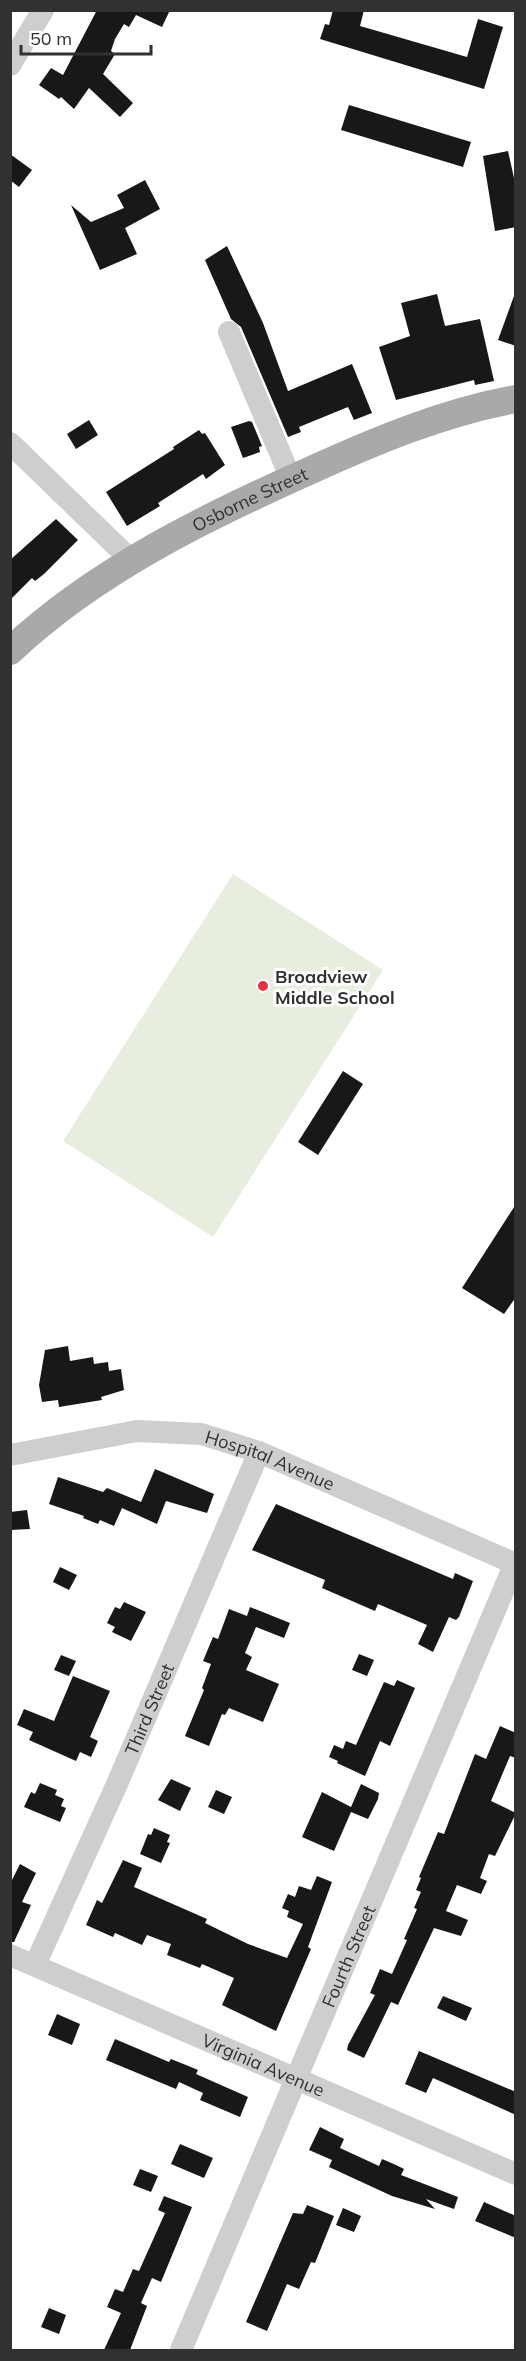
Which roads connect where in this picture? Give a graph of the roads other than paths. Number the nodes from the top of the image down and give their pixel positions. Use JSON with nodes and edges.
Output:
{"nodes":[{"id":1,"x":43,"y":10,"type":"edge"},
{"id":2,"x":10,"y":65,"type":"edge"},
{"id":3,"x":229,"y":332,"type":"dead end"},
{"id":4,"x":516,"y":399,"type":"edge"},
{"id":5,"x":10,"y":443,"type":"edge"},
{"id":6,"x":291,"y":479,"type":"junction"},
{"id":7,"x":132,"y":561,"type":"junction"},
{"id":8,"x":10,"y":651,"type":"edge"},
{"id":9,"x":259,"y":1452,"type":"junction"},
{"id":10,"x":10,"y":1455,"type":"edge"},
{"id":11,"x":515,"y":1563,"type":"edge"},
{"id":12,"x":10,"y":1955,"type":"edge"},
{"id":13,"x":35,"y":1965,"type":"junction"},
{"id":14,"x":296,"y":2077,"type":"junction"},
{"id":15,"x":516,"y":2174,"type":"edge"},
{"id":16,"x":181,"y":2350,"type":"edge"}],
"edges":[{"from":1,"to":2,"type":"street"},
{"from":3,"to":6,"type":"street"},
{"from":4,"to":6,"type":"main road","name":"Osborne Street"},
{"from":5,"to":7,"type":"street"},
{"from":6,"to":7,"type":"main road","name":"Osborne Street"},
{"from":7,"to":8,"type":"main road","name":"Osborne Street"},
{"from":9,"to":10,"type":"street","name":"Hospital Avenue"},
{"from":9,"to":11,"type":"street","name":"Hospital Avenue"},
{"from":9,"to":13,"type":"street","name":"Third Street"},
{"from":11,"to":14,"type":"street","name":"Fourth Street"},
{"from":12,"to":13,"type":"street","name":"Virginia Avenue"},
{"from":13,"to":14,"type":"street","name":"Virginia Avenue"},
{"from":14,"to":15,"type":"street","name":"Virginia Avenue"},
{"from":14,"to":16,"type":"street","name":"Fourth Street"}]}
